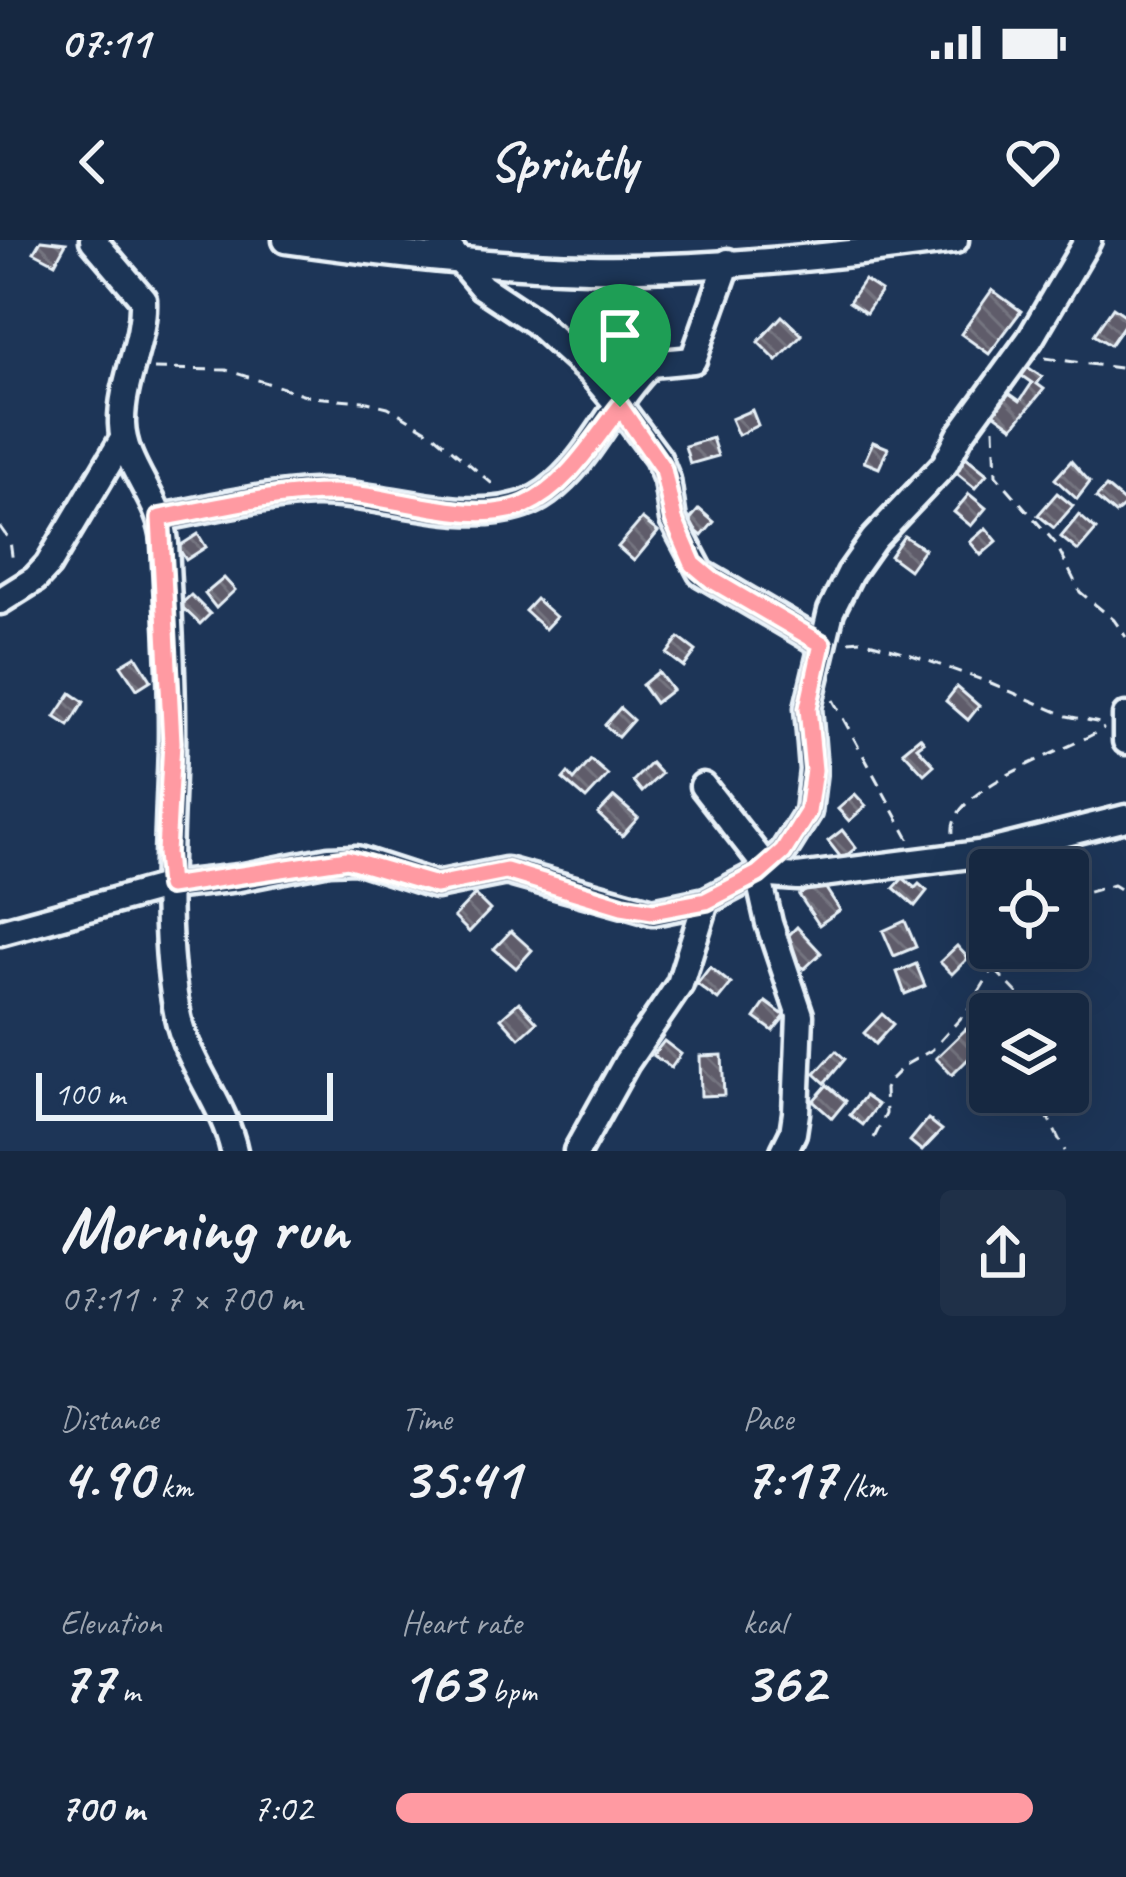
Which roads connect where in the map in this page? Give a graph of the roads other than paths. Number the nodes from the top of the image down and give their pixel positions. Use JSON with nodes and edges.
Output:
{"nodes":[{"id":1,"x":93,"y":240,"type":"edge"},
{"id":2,"x":286,"y":240,"type":"edge"},
{"id":3,"x":442,"y":240,"type":"edge"},
{"id":4,"x":955,"y":240,"type":"edge"},
{"id":5,"x":1088,"y":240,"type":"edge"},
{"id":6,"x":460,"y":261,"type":"junction"},
{"id":7,"x":728,"y":262,"type":"junction"},
{"id":8,"x":620,"y":407,"type":"junction"},
{"id":9,"x":123,"y":439,"type":"junction"},
{"id":10,"x":160,"y":518,"type":"junction"},
{"id":11,"x":7,"y":598,"type":"edge"},
{"id":12,"x":822,"y":644,"type":"junction"},
{"id":13,"x":1126,"y":716,"type":"edge"},
{"id":14,"x":1126,"y":741,"type":"edge"},
{"id":15,"x":703,"y":786,"type":"dead end"},
{"id":16,"x":1126,"y":818,"type":"edge"},
{"id":17,"x":762,"y":871,"type":"junction"},
{"id":18,"x":169,"y":886,"type":"junction"},
{"id":19,"x":706,"y":901,"type":"junction"},
{"id":20,"x":0,"y":932,"type":"edge"},
{"id":21,"x":234,"y":1151,"type":"edge"},
{"id":22,"x":577,"y":1151,"type":"edge"},
{"id":23,"x":784,"y":1151,"type":"edge"}],
"edges":[{"from":1,"to":9,"type":"street"},
{"from":2,"to":6,"type":"street"},
{"from":3,"to":6,"type":"street"},
{"from":4,"to":7,"type":"street"},
{"from":5,"to":12,"type":"street"},
{"from":6,"to":7,"type":"street"},
{"from":6,"to":8,"type":"street"},
{"from":7,"to":8,"type":"street"},
{"from":8,"to":10,"type":"street"},
{"from":8,"to":12,"type":"street"},
{"from":9,"to":10,"type":"street"},
{"from":9,"to":11,"type":"street"},
{"from":10,"to":18,"type":"street"},
{"from":12,"to":17,"type":"street"},
{"from":13,"to":14,"type":"street"},
{"from":15,"to":17,"type":"street"},
{"from":16,"to":17,"type":"street"},
{"from":17,"to":19,"type":"street"},
{"from":17,"to":23,"type":"street"},
{"from":18,"to":19,"type":"street"},
{"from":18,"to":20,"type":"street"},
{"from":18,"to":21,"type":"street"},
{"from":19,"to":22,"type":"street"}]}
